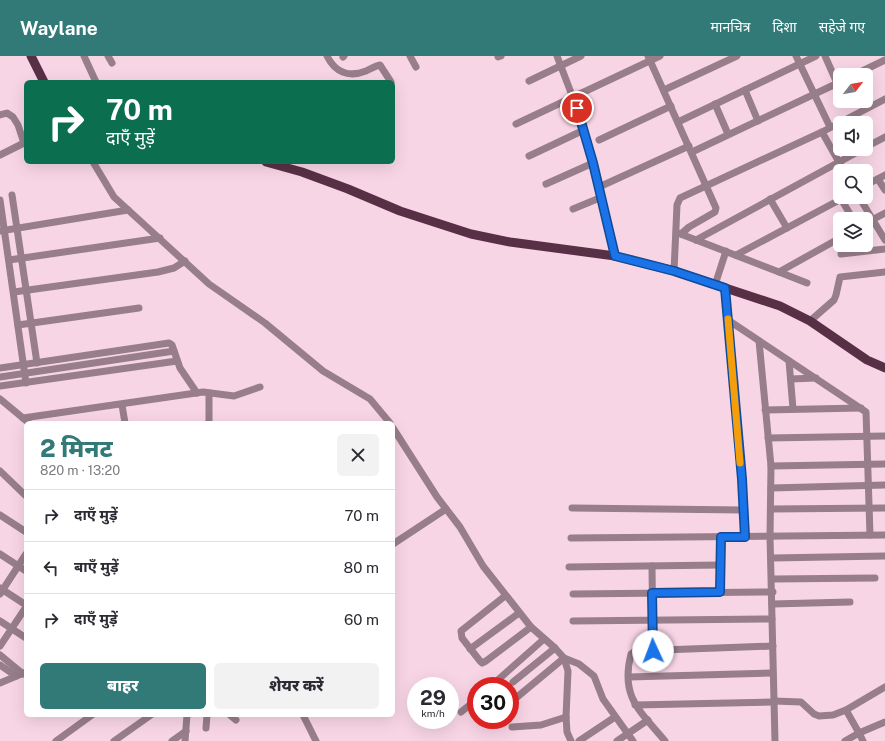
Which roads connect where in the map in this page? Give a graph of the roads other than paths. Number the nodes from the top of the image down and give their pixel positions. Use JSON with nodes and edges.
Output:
{"nodes":[{"id":1,"x":31,"y":56,"type":"edge"},
{"id":2,"x":84,"y":56,"type":"edge"},
{"id":3,"x":108,"y":56,"type":"edge"},
{"id":4,"x":327,"y":56,"type":"edge"},
{"id":5,"x":410,"y":56,"type":"edge"},
{"id":6,"x":557,"y":56,"type":"edge"},
{"id":7,"x":581,"y":56,"type":"edge"},
{"id":8,"x":660,"y":56,"type":"edge"},
{"id":9,"x":737,"y":56,"type":"edge"},
{"id":10,"x":796,"y":56,"type":"edge"},
{"id":11,"x":816,"y":56,"type":"edge"},
{"id":12,"x":825,"y":56,"type":"edge"},
{"id":13,"x":649,"y":58,"type":"edge"},
{"id":14,"x":885,"y":60,"type":"edge"},
{"id":15,"x":112,"y":63,"type":"dead end"},
{"id":16,"x":799,"y":64,"type":"junction"},
{"id":17,"x":561,"y":65,"type":"junction"},
{"id":18,"x":416,"y":68,"type":"dead end"},
{"id":19,"x":868,"y":68,"type":"edge"},
{"id":20,"x":833,"y":71,"type":"edge"},
{"id":21,"x":43,"y":80,"type":"edge"},
{"id":22,"x":95,"y":80,"type":"edge"},
{"id":23,"x":390,"y":80,"type":"edge"},
{"id":24,"x":528,"y":81,"type":"dead end"},
{"id":25,"x":833,"y":85,"type":"edge"},
{"id":26,"x":664,"y":90,"type":"junction"},
{"id":27,"x":745,"y":90,"type":"junction"},
{"id":28,"x":814,"y":94,"type":"junction"},
{"id":29,"x":574,"y":97,"type":"junction"},
{"id":30,"x":885,"y":99,"type":"edge"},
{"id":31,"x":715,"y":104,"type":"junction"},
{"id":32,"x":671,"y":106,"type":"junction"},
{"id":33,"x":0,"y":115,"type":"edge"},
{"id":34,"x":758,"y":121,"type":"junction"},
{"id":35,"x":678,"y":122,"type":"junction"},
{"id":36,"x":516,"y":124,"type":"dead end"},
{"id":37,"x":830,"y":127,"type":"junction"},
{"id":38,"x":584,"y":130,"type":"junction"},
{"id":39,"x":822,"y":132,"type":"junction"},
{"id":40,"x":728,"y":134,"type":"junction"},
{"id":41,"x":885,"y":137,"type":"edge"},
{"id":42,"x":24,"y":140,"type":"edge"},
{"id":43,"x":600,"y":140,"type":"dead end"},
{"id":44,"x":24,"y":142,"type":"edge"},
{"id":45,"x":873,"y":143,"type":"edge"},
{"id":46,"x":690,"y":149,"type":"junction"},
{"id":47,"x":0,"y":154,"type":"edge"},
{"id":48,"x":529,"y":156,"type":"dead end"},
{"id":49,"x":850,"y":156,"type":"edge"},
{"id":50,"x":839,"y":162,"type":"junction"},
{"id":51,"x":593,"y":163,"type":"junction"},
{"id":52,"x":94,"y":164,"type":"edge"},
{"id":53,"x":273,"y":164,"type":"edge"},
{"id":54,"x":882,"y":177,"type":"edge"},
{"id":55,"x":873,"y":182,"type":"edge"},
{"id":56,"x":546,"y":184,"type":"dead end"},
{"id":57,"x":707,"y":185,"type":"junction"},
{"id":58,"x":599,"y":187,"type":"junction"},
{"id":59,"x":885,"y":190,"type":"edge"},
{"id":60,"x":12,"y":195,"type":"dead end"},
{"id":61,"x":602,"y":197,"type":"junction"},
{"id":62,"x":770,"y":199,"type":"junction"},
{"id":63,"x":0,"y":200,"type":"edge"},
{"id":64,"x":833,"y":203,"type":"edge"},
{"id":65,"x":573,"y":209,"type":"dead end"},
{"id":66,"x":128,"y":210,"type":"junction"},
{"id":67,"x":885,"y":213,"type":"edge"},
{"id":68,"x":873,"y":220,"type":"edge"},
{"id":69,"x":873,"y":226,"type":"edge"},
{"id":70,"x":17,"y":228,"type":"junction"},
{"id":71,"x":787,"y":228,"type":"junction"},
{"id":72,"x":2,"y":230,"type":"edge"},
{"id":73,"x":678,"y":233,"type":"junction"},
{"id":74,"x":160,"y":238,"type":"junction"},
{"id":75,"x":696,"y":240,"type":"junction"},
{"id":76,"x":885,"y":240,"type":"edge"},
{"id":77,"x":833,"y":242,"type":"edge"},
{"id":78,"x":885,"y":249,"type":"edge"},
{"id":79,"x":726,"y":251,"type":"junction"},
{"id":80,"x":841,"y":254,"type":"dead end"},
{"id":81,"x":615,"y":256,"type":"junction"},
{"id":82,"x":736,"y":256,"type":"junction"},
{"id":83,"x":22,"y":258,"type":"junction"},
{"id":84,"x":9,"y":260,"type":"junction"},
{"id":85,"x":184,"y":261,"type":"junction"},
{"id":86,"x":674,"y":271,"type":"junction"},
{"id":87,"x":779,"y":272,"type":"junction"},
{"id":88,"x":885,"y":272,"type":"edge"},
{"id":89,"x":807,"y":283,"type":"dead end"},
{"id":90,"x":716,"y":285,"type":"junction"},
{"id":91,"x":725,"y":288,"type":"junction"},
{"id":92,"x":27,"y":291,"type":"junction"},
{"id":93,"x":14,"y":292,"type":"junction"},
{"id":94,"x":138,"y":308,"type":"dead end"},
{"id":95,"x":728,"y":320,"type":"junction"},
{"id":96,"x":810,"y":321,"type":"junction"},
{"id":97,"x":31,"y":323,"type":"junction"},
{"id":98,"x":18,"y":325,"type":"junction"},
{"id":99,"x":759,"y":341,"type":"junction"},
{"id":100,"x":174,"y":351,"type":"junction"},
{"id":101,"x":177,"y":361,"type":"junction"},
{"id":102,"x":789,"y":361,"type":"junction"},
{"id":103,"x":38,"y":363,"type":"junction"},
{"id":104,"x":23,"y":365,"type":"junction"},
{"id":105,"x":0,"y":368,"type":"edge"},
{"id":106,"x":885,"y":368,"type":"edge"},
{"id":107,"x":25,"y":374,"type":"junction"},
{"id":108,"x":0,"y":377,"type":"edge"},
{"id":109,"x":816,"y":378,"type":"junction"},
{"id":110,"x":791,"y":379,"type":"junction"},
{"id":111,"x":26,"y":383,"type":"junction"},
{"id":112,"x":0,"y":386,"type":"edge"},
{"id":113,"x":260,"y":387,"type":"dead end"},
{"id":114,"x":197,"y":393,"type":"junction"},
{"id":115,"x":209,"y":393,"type":"junction"},
{"id":116,"x":0,"y":399,"type":"edge"},
{"id":117,"x":122,"y":404,"type":"junction"},
{"id":118,"x":861,"y":408,"type":"junction"},
{"id":119,"x":793,"y":409,"type":"junction"},
{"id":120,"x":765,"y":410,"type":"junction"},
{"id":121,"x":26,"y":421,"type":"edge"},
{"id":122,"x":125,"y":421,"type":"edge"},
{"id":123,"x":209,"y":421,"type":"edge"},
{"id":124,"x":388,"y":421,"type":"edge"},
{"id":125,"x":395,"y":431,"type":"edge"},
{"id":126,"x":867,"y":436,"type":"junction"},
{"id":127,"x":885,"y":436,"type":"edge"},
{"id":128,"x":768,"y":438,"type":"junction"},
{"id":129,"x":868,"y":464,"type":"junction"},
{"id":130,"x":885,"y":464,"type":"edge"},
{"id":131,"x":771,"y":466,"type":"junction"},
{"id":132,"x":0,"y":471,"type":"edge"},
{"id":133,"x":869,"y":485,"type":"junction"},
{"id":134,"x":885,"y":485,"type":"edge"},
{"id":135,"x":771,"y":488,"type":"junction"},
{"id":136,"x":24,"y":494,"type":"edge"},
{"id":137,"x":572,"y":508,"type":"dead end"},
{"id":138,"x":870,"y":508,"type":"junction"},
{"id":139,"x":885,"y":508,"type":"edge"},
{"id":140,"x":446,"y":509,"type":"junction"},
{"id":141,"x":771,"y":509,"type":"junction"},
{"id":142,"x":743,"y":510,"type":"junction"},
{"id":143,"x":0,"y":515,"type":"edge"},
{"id":144,"x":24,"y":531,"type":"edge"},
{"id":145,"x":870,"y":535,"type":"junction"},
{"id":146,"x":885,"y":535,"type":"edge"},
{"id":147,"x":721,"y":537,"type":"junction"},
{"id":148,"x":745,"y":537,"type":"junction"},
{"id":149,"x":770,"y":537,"type":"junction"},
{"id":150,"x":571,"y":538,"type":"dead end"},
{"id":151,"x":395,"y":543,"type":"edge"},
{"id":152,"x":0,"y":554,"type":"edge"},
{"id":153,"x":885,"y":556,"type":"edge"},
{"id":154,"x":24,"y":557,"type":"edge"},
{"id":155,"x":772,"y":558,"type":"junction"},
{"id":156,"x":720,"y":565,"type":"junction"},
{"id":157,"x":18,"y":566,"type":"junction"},
{"id":158,"x":569,"y":566,"type":"dead end"},
{"id":159,"x":652,"y":566,"type":"junction"},
{"id":160,"x":24,"y":570,"type":"edge"},
{"id":161,"x":875,"y":578,"type":"dead end"},
{"id":162,"x":773,"y":579,"type":"junction"},
{"id":163,"x":1,"y":591,"type":"edge"},
{"id":164,"x":720,"y":592,"type":"junction"},
{"id":165,"x":773,"y":592,"type":"junction"},
{"id":166,"x":652,"y":593,"type":"junction"},
{"id":167,"x":573,"y":594,"type":"dead end"},
{"id":168,"x":505,"y":596,"type":"junction"},
{"id":169,"x":850,"y":602,"type":"dead end"},
{"id":170,"x":772,"y":604,"type":"junction"},
{"id":171,"x":24,"y":605,"type":"edge"},
{"id":172,"x":24,"y":609,"type":"edge"},
{"id":173,"x":519,"y":614,"type":"junction"},
{"id":174,"x":772,"y":619,"type":"junction"},
{"id":175,"x":652,"y":620,"type":"junction"},
{"id":176,"x":0,"y":621,"type":"edge"},
{"id":177,"x":573,"y":621,"type":"dead end"},
{"id":178,"x":531,"y":627,"type":"junction"},
{"id":179,"x":12,"y":629,"type":"junction"},
{"id":180,"x":24,"y":637,"type":"edge"},
{"id":181,"x":544,"y":639,"type":"junction"},
{"id":182,"x":0,"y":646,"type":"edge"},
{"id":183,"x":773,"y":646,"type":"junction"},
{"id":184,"x":554,"y":648,"type":"junction"},
{"id":185,"x":470,"y":649,"type":"junction"},
{"id":186,"x":653,"y":651,"type":"junction"},
{"id":187,"x":0,"y":655,"type":"edge"},
{"id":188,"x":564,"y":658,"type":"junction"},
{"id":189,"x":0,"y":665,"type":"edge"},
{"id":190,"x":24,"y":672,"type":"edge"},
{"id":191,"x":773,"y":672,"type":"junction"},
{"id":192,"x":24,"y":673,"type":"edge"},
{"id":193,"x":16,"y":676,"type":"junction"},
{"id":194,"x":501,"y":677,"type":"edge"},
{"id":195,"x":519,"y":677,"type":"edge"},
{"id":196,"x":629,"y":677,"type":"junction"},
{"id":197,"x":0,"y":683,"type":"edge"},
{"id":198,"x":885,"y":687,"type":"edge"},
{"id":199,"x":519,"y":695,"type":"edge"},
{"id":200,"x":774,"y":701,"type":"junction"},
{"id":201,"x":635,"y":705,"type":"junction"},
{"id":202,"x":467,"y":707,"type":"edge"},
{"id":203,"x":846,"y":710,"type":"junction"},
{"id":204,"x":461,"y":712,"type":"dead end"},
{"id":205,"x":89,"y":717,"type":"edge"},
{"id":206,"x":148,"y":717,"type":"edge"},
{"id":207,"x":187,"y":717,"type":"edge"},
{"id":208,"x":207,"y":717,"type":"edge"},
{"id":209,"x":304,"y":717,"type":"edge"},
{"id":210,"x":566,"y":717,"type":"junction"},
{"id":211,"x":615,"y":717,"type":"junction"},
{"id":212,"x":648,"y":720,"type":"junction"},
{"id":213,"x":885,"y":722,"type":"edge"},
{"id":214,"x":519,"y":727,"type":"edge"},
{"id":215,"x":206,"y":728,"type":"dead end"},
{"id":216,"x":186,"y":731,"type":"junction"},
{"id":217,"x":859,"y":733,"type":"junction"},
{"id":218,"x":628,"y":734,"type":"junction"},
{"id":219,"x":313,"y":740,"type":"edge"},
{"id":220,"x":56,"y":741,"type":"edge"},
{"id":221,"x":114,"y":741,"type":"edge"},
{"id":222,"x":172,"y":741,"type":"edge"},
{"id":223,"x":185,"y":741,"type":"edge"},
{"id":224,"x":571,"y":741,"type":"edge"},
{"id":225,"x":579,"y":741,"type":"edge"},
{"id":226,"x":617,"y":741,"type":"edge"},
{"id":227,"x":633,"y":741,"type":"edge"},
{"id":228,"x":665,"y":741,"type":"edge"},
{"id":229,"x":775,"y":741,"type":"edge"},
{"id":230,"x":845,"y":741,"type":"edge"},
{"id":231,"x":863,"y":741,"type":"edge"}],
"edges":[{"from":1,"to":21,"type":"main road"},
{"from":2,"to":22,"type":"street"},
{"from":3,"to":15,"type":"street"},
{"from":4,"to":23,"type":"street"},
{"from":5,"to":18,"type":"street"},
{"from":6,"to":17,"type":"street"},
{"from":7,"to":17,"type":"street"},
{"from":8,"to":13,"type":"street"},
{"from":9,"to":26,"type":"street"},
{"from":10,"to":16,"type":"street"},
{"from":11,"to":16,"type":"street"},
{"from":12,"to":20,"type":"street"},
{"from":13,"to":26,"type":"street"},
{"from":13,"to":29,"type":"street"},
{"from":14,"to":19,"type":"street"},
{"from":16,"to":27,"type":"street"},
{"from":16,"to":28,"type":"street"},
{"from":17,"to":24,"type":"street"},
{"from":17,"to":29,"type":"street"},
{"from":25,"to":28,"type":"street"},
{"from":26,"to":32,"type":"street"},
{"from":27,"to":31,"type":"street"},
{"from":27,"to":34,"type":"street"},
{"from":28,"to":34,"type":"street"},
{"from":28,"to":37,"type":"street"},
{"from":29,"to":36,"type":"street"},
{"from":29,"to":38,"type":"street"},
{"from":30,"to":37,"type":"street"},
{"from":31,"to":35,"type":"street"},
{"from":31,"to":40,"type":"street"},
{"from":32,"to":35,"type":"street"},
{"from":32,"to":43,"type":"street"},
{"from":33,"to":42,"type":"street"},
{"from":34,"to":40,"type":"street"},
{"from":35,"to":46,"type":"street"},
{"from":37,"to":39,"type":"street"},
{"from":38,"to":48,"type":"street"},
{"from":38,"to":51,"type":"street"},
{"from":39,"to":50,"type":"street"},
{"from":39,"to":57,"type":"street"},
{"from":40,"to":46,"type":"street"},
{"from":41,"to":45,"type":"street"},
{"from":44,"to":47,"type":"street"},
{"from":46,"to":57,"type":"street"},
{"from":46,"to":58,"type":"street"},
{"from":49,"to":50,"type":"street"},
{"from":50,"to":62,"type":"street"},
{"from":51,"to":56,"type":"street"},
{"from":51,"to":58,"type":"street"},
{"from":52,"to":66,"type":"street"},
{"from":53,"to":81,"type":"main road"},
{"from":54,"to":55,"type":"street"},
{"from":54,"to":59,"type":"street"},
{"from":57,"to":73,"type":"street"},
{"from":57,"to":73,"type":"street"},
{"from":58,"to":61,"type":"street"},
{"from":60,"to":70,"type":"street"},
{"from":61,"to":65,"type":"street"},
{"from":61,"to":81,"type":"street"},
{"from":62,"to":71,"type":"street"},
{"from":62,"to":75,"type":"street"},
{"from":63,"to":72,"type":"street"},
{"from":64,"to":71,"type":"street"},
{"from":66,"to":70,"type":"street"},
{"from":66,"to":74,"type":"street"},
{"from":67,"to":68,"type":"street"},
{"from":69,"to":76,"type":"street"},
{"from":70,"to":72,"type":"street"},
{"from":70,"to":83,"type":"street"},
{"from":71,"to":82,"type":"street"},
{"from":72,"to":84,"type":"street"},
{"from":73,"to":75,"type":"street"},
{"from":73,"to":86,"type":"street"},
{"from":74,"to":83,"type":"street"},
{"from":74,"to":85,"type":"street"},
{"from":75,"to":79,"type":"street"},
{"from":77,"to":87,"type":"street"},
{"from":78,"to":80,"type":"street"},
{"from":79,"to":82,"type":"street"},
{"from":79,"to":90,"type":"street"},
{"from":81,"to":86,"type":"main road"},
{"from":82,"to":87,"type":"street"},
{"from":83,"to":84,"type":"street"},
{"from":83,"to":92,"type":"street"},
{"from":84,"to":93,"type":"street"},
{"from":85,"to":92,"type":"street"},
{"from":85,"to":124,"type":"street"},
{"from":86,"to":90,"type":"main road"},
{"from":87,"to":89,"type":"street"},
{"from":88,"to":96,"type":"street"},
{"from":90,"to":91,"type":"main road"},
{"from":91,"to":95,"type":"street"},
{"from":91,"to":96,"type":"main road"},
{"from":92,"to":93,"type":"street"},
{"from":92,"to":97,"type":"street"},
{"from":93,"to":98,"type":"street"},
{"from":94,"to":97,"type":"street"},
{"from":95,"to":99,"type":"street"},
{"from":95,"to":142,"type":"street"},
{"from":96,"to":106,"type":"main road"},
{"from":97,"to":98,"type":"street"},
{"from":97,"to":103,"type":"street"},
{"from":98,"to":104,"type":"street"},
{"from":99,"to":102,"type":"street"},
{"from":99,"to":120,"type":"street"},
{"from":100,"to":101,"type":"street"},
{"from":100,"to":103,"type":"street"},
{"from":100,"to":107,"type":"street"},
{"from":101,"to":111,"type":"street"},
{"from":101,"to":114,"type":"street"},
{"from":102,"to":109,"type":"street"},
{"from":102,"to":110,"type":"street"},
{"from":103,"to":104,"type":"street"},
{"from":104,"to":105,"type":"street"},
{"from":104,"to":107,"type":"street"},
{"from":107,"to":108,"type":"street"},
{"from":107,"to":111,"type":"street"},
{"from":109,"to":110,"type":"street"},
{"from":109,"to":118,"type":"street"},
{"from":110,"to":119,"type":"street"},
{"from":111,"to":112,"type":"street"},
{"from":113,"to":115,"type":"street"},
{"from":114,"to":115,"type":"street"},
{"from":114,"to":117,"type":"street"},
{"from":115,"to":123,"type":"street"},
{"from":116,"to":121,"type":"street"},
{"from":117,"to":121,"type":"street"},
{"from":117,"to":122,"type":"street"},
{"from":118,"to":119,"type":"street"},
{"from":118,"to":126,"type":"street"},
{"from":119,"to":120,"type":"street"},
{"from":120,"to":128,"type":"street"},
{"from":125,"to":140,"type":"street"},
{"from":126,"to":127,"type":"street"},
{"from":126,"to":128,"type":"street"},
{"from":126,"to":129,"type":"street"},
{"from":128,"to":131,"type":"street"},
{"from":129,"to":130,"type":"street"},
{"from":129,"to":131,"type":"street"},
{"from":129,"to":133,"type":"street"},
{"from":131,"to":135,"type":"street"},
{"from":132,"to":136,"type":"street"},
{"from":133,"to":134,"type":"street"},
{"from":133,"to":135,"type":"street"},
{"from":133,"to":138,"type":"street"},
{"from":135,"to":141,"type":"street"},
{"from":137,"to":142,"type":"street"},
{"from":138,"to":139,"type":"street"},
{"from":138,"to":141,"type":"street"},
{"from":138,"to":145,"type":"street"},
{"from":140,"to":151,"type":"street"},
{"from":140,"to":168,"type":"street"},
{"from":141,"to":149,"type":"street"},
{"from":142,"to":148,"type":"street"},
{"from":143,"to":144,"type":"street"},
{"from":145,"to":146,"type":"street"},
{"from":145,"to":149,"type":"street"},
{"from":147,"to":148,"type":"street"},
{"from":147,"to":150,"type":"street"},
{"from":147,"to":156,"type":"street"},
{"from":148,"to":149,"type":"street"},
{"from":149,"to":155,"type":"street"},
{"from":152,"to":157,"type":"street"},
{"from":153,"to":155,"type":"street"},
{"from":154,"to":157,"type":"street"},
{"from":155,"to":162,"type":"street"},
{"from":156,"to":159,"type":"street"},
{"from":156,"to":164,"type":"street"},
{"from":157,"to":160,"type":"street"},
{"from":157,"to":163,"type":"street"},
{"from":158,"to":159,"type":"street"},
{"from":159,"to":166,"type":"street"},
{"from":161,"to":162,"type":"street"},
{"from":162,"to":165,"type":"street"},
{"from":163,"to":171,"type":"street"},
{"from":164,"to":165,"type":"street"},
{"from":164,"to":166,"type":"street"},
{"from":165,"to":170,"type":"street"},
{"from":166,"to":167,"type":"street"},
{"from":166,"to":175,"type":"street"},
{"from":168,"to":173,"type":"street"},
{"from":168,"to":185,"type":"street"},
{"from":169,"to":170,"type":"street"},
{"from":170,"to":174,"type":"street"},
{"from":172,"to":179,"type":"street"},
{"from":173,"to":178,"type":"street"},
{"from":173,"to":185,"type":"street"},
{"from":174,"to":175,"type":"street"},
{"from":174,"to":183,"type":"street"},
{"from":175,"to":177,"type":"street"},
{"from":175,"to":186,"type":"street"},
{"from":176,"to":179,"type":"street"},
{"from":178,"to":181,"type":"street"},
{"from":178,"to":185,"type":"street"},
{"from":179,"to":180,"type":"street"},
{"from":179,"to":182,"type":"street"},
{"from":181,"to":184,"type":"street"},
{"from":181,"to":194,"type":"street"},
{"from":183,"to":186,"type":"street"},
{"from":183,"to":191,"type":"street"},
{"from":184,"to":188,"type":"street"},
{"from":184,"to":195,"type":"street"},
{"from":186,"to":196,"type":"street"},
{"from":187,"to":190,"type":"street"},
{"from":188,"to":199,"type":"street"},
{"from":188,"to":210,"type":"street"},
{"from":188,"to":211,"type":"street"},
{"from":189,"to":193,"type":"street"},
{"from":191,"to":196,"type":"street"},
{"from":191,"to":200,"type":"street"},
{"from":192,"to":193,"type":"street"},
{"from":193,"to":197,"type":"street"},
{"from":196,"to":201,"type":"street"},
{"from":198,"to":203,"type":"street"},
{"from":200,"to":201,"type":"street"},
{"from":200,"to":203,"type":"street"},
{"from":200,"to":229,"type":"street"},
{"from":201,"to":212,"type":"street"},
{"from":202,"to":204,"type":"street"},
{"from":203,"to":217,"type":"street"},
{"from":205,"to":220,"type":"street"},
{"from":206,"to":221,"type":"street"},
{"from":207,"to":216,"type":"street"},
{"from":208,"to":215,"type":"street"},
{"from":209,"to":219,"type":"street"},
{"from":210,"to":214,"type":"street"},
{"from":210,"to":224,"type":"street"},
{"from":211,"to":218,"type":"street"},
{"from":211,"to":225,"type":"street"},
{"from":212,"to":218,"type":"street"},
{"from":212,"to":228,"type":"street"},
{"from":213,"to":217,"type":"street"},
{"from":216,"to":222,"type":"street"},
{"from":216,"to":223,"type":"street"},
{"from":217,"to":230,"type":"street"},
{"from":217,"to":231,"type":"street"},
{"from":218,"to":226,"type":"street"},
{"from":218,"to":227,"type":"street"}]}
